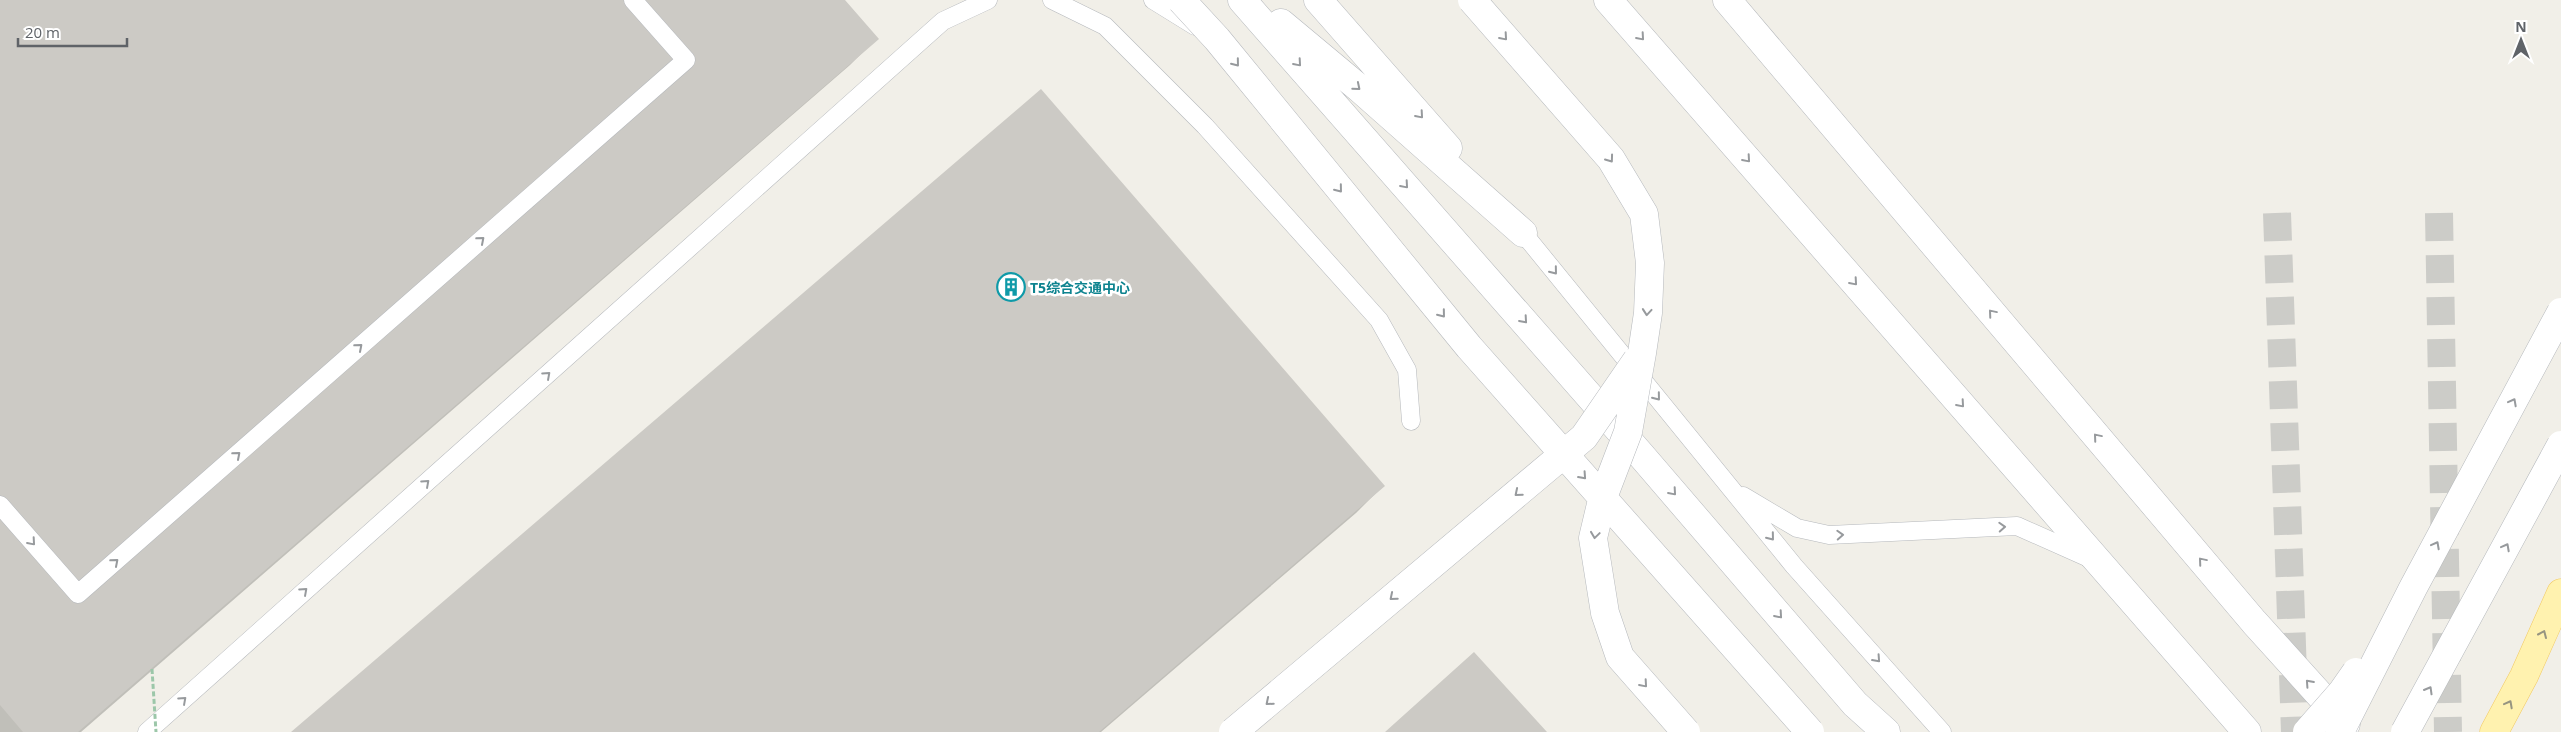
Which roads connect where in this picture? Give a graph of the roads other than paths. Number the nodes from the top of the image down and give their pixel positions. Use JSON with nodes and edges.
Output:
{"nodes":[{"id":1,"x":633,"y":0,"type":"edge"},
{"id":2,"x":988,"y":0,"type":"edge"},
{"id":3,"x":1052,"y":0,"type":"edge"},
{"id":4,"x":1153,"y":0,"type":"edge"},
{"id":5,"x":1181,"y":0,"type":"edge"},
{"id":6,"x":1242,"y":0,"type":"edge"},
{"id":7,"x":1252,"y":0,"type":"edge"},
{"id":8,"x":1318,"y":0,"type":"edge"},
{"id":9,"x":1472,"y":0,"type":"edge"},
{"id":10,"x":1608,"y":0,"type":"edge"},
{"id":11,"x":1727,"y":0,"type":"edge"},
{"id":12,"x":1217,"y":39,"type":"junction"},
{"id":13,"x":1524,"y":233,"type":"junction"},
{"id":14,"x":2561,"y":312,"type":"edge"},
{"id":15,"x":1642,"y":353,"type":"junction"},
{"id":16,"x":1411,"y":421,"type":"dead end"},
{"id":17,"x":2561,"y":445,"type":"edge"},
{"id":18,"x":1732,"y":490,"type":"junction"},
{"id":19,"x":0,"y":505,"type":"edge"},
{"id":20,"x":2099,"y":562,"type":"junction"},
{"id":21,"x":2413,"y":588,"type":"junction"},
{"id":22,"x":2561,"y":593,"type":"edge"},
{"id":23,"x":147,"y":732,"type":"edge"},
{"id":24,"x":1232,"y":732,"type":"edge"},
{"id":25,"x":1686,"y":732,"type":"edge"},
{"id":26,"x":1810,"y":732,"type":"edge"},
{"id":27,"x":1886,"y":732,"type":"edge"},
{"id":28,"x":1942,"y":732,"type":"edge"},
{"id":29,"x":2247,"y":732,"type":"edge"},
{"id":30,"x":2307,"y":732,"type":"edge"},
{"id":31,"x":2340,"y":732,"type":"edge"},
{"id":32,"x":2354,"y":732,"type":"edge"},
{"id":33,"x":2405,"y":732,"type":"edge"},
{"id":34,"x":2494,"y":732,"type":"edge"}],
"edges":[{"from":19,"to":1,"type":"lane","one_way":true},
{"from":23,"to":2,"type":"lane","one_way":true},
{"from":3,"to":16,"type":"lane"},
{"from":4,"to":12,"type":"lane"},
{"from":5,"to":12,"type":"street","bridge":true},
{"from":6,"to":27,"type":"street","one_way":true},
{"from":7,"to":13,"type":"street","one_way":true},
{"from":8,"to":13,"type":"street","one_way":true},
{"from":9,"to":15,"type":"street","one_way":true,"bridge":true},
{"from":10,"to":20,"type":"street","one_way":true},
{"from":32,"to":11,"type":"street","one_way":true},
{"from":12,"to":26,"type":"street","one_way":true,"bridge":true},
{"from":13,"to":18,"type":"lane","one_way":true},
{"from":21,"to":14,"type":"street","one_way":true,"bridge":true},
{"from":15,"to":24,"type":"street","one_way":true,"bridge":true},
{"from":15,"to":25,"type":"street","one_way":true,"bridge":true},
{"from":33,"to":17,"type":"street","one_way":true,"bridge":true},
{"from":18,"to":20,"type":"lane","one_way":true},
{"from":18,"to":28,"type":"lane","one_way":true},
{"from":20,"to":29,"type":"street"},
{"from":21,"to":30,"type":"street","bridge":true},
{"from":21,"to":31,"type":"street","bridge":true},
{"from":34,"to":22,"type":"main road","one_way":true}]}
